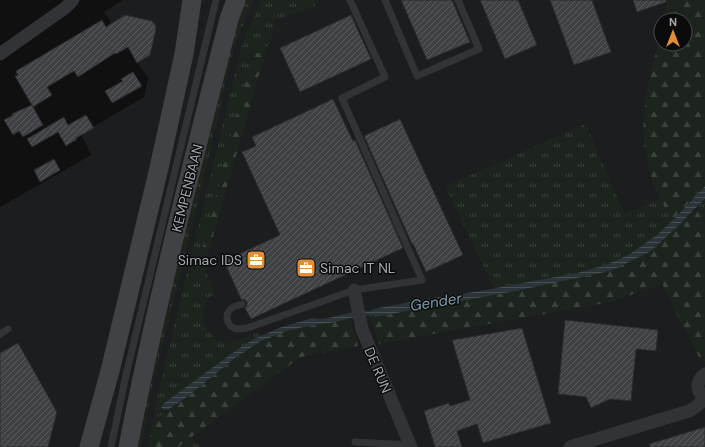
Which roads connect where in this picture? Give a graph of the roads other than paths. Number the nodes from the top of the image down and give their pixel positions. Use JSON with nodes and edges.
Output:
{"nodes":[{"id":1,"x":73,"y":0,"type":"edge"},
{"id":2,"x":192,"y":0,"type":"edge"},
{"id":3,"x":216,"y":0,"type":"edge"},
{"id":4,"x":236,"y":0,"type":"edge"},
{"id":5,"x":350,"y":0,"type":"edge"},
{"id":6,"x":385,"y":0,"type":"edge"},
{"id":7,"x":458,"y":0,"type":"edge"},
{"id":8,"x":0,"y":54,"type":"edge"},
{"id":9,"x":354,"y":290,"type":"junction"},
{"id":10,"x":242,"y":304,"type":"dead end"},
{"id":11,"x":8,"y":329,"type":"dead end"},
{"id":12,"x":0,"y":334,"type":"edge"},
{"id":13,"x":705,"y":374,"type":"edge"},
{"id":14,"x":704,"y":399,"type":"edge"},
{"id":15,"x":355,"y":442,"type":"dead end"},
{"id":16,"x":410,"y":446,"type":"edge"},
{"id":17,"x":89,"y":447,"type":"edge"},
{"id":18,"x":111,"y":447,"type":"edge"},
{"id":19,"x":128,"y":447,"type":"edge"},
{"id":20,"x":570,"y":447,"type":"edge"}],
"edges":[{"from":1,"to":8,"type":"street"},
{"from":2,"to":17,"type":"main road"},
{"from":3,"to":18,"type":"lane","name":"KEMPENBAAN"},
{"from":4,"to":19,"type":"main road","name":"KEMPENBAAN"},
{"from":5,"to":9,"type":"lane"},
{"from":6,"to":7,"type":"lane"},
{"from":9,"to":10,"type":"lane"},
{"from":9,"to":16,"type":"street","name":"DE RUN"},
{"from":11,"to":12,"type":"lane"},
{"from":13,"to":14,"type":"street"},
{"from":14,"to":20,"type":"street"},
{"from":15,"to":16,"type":"lane"}]}
